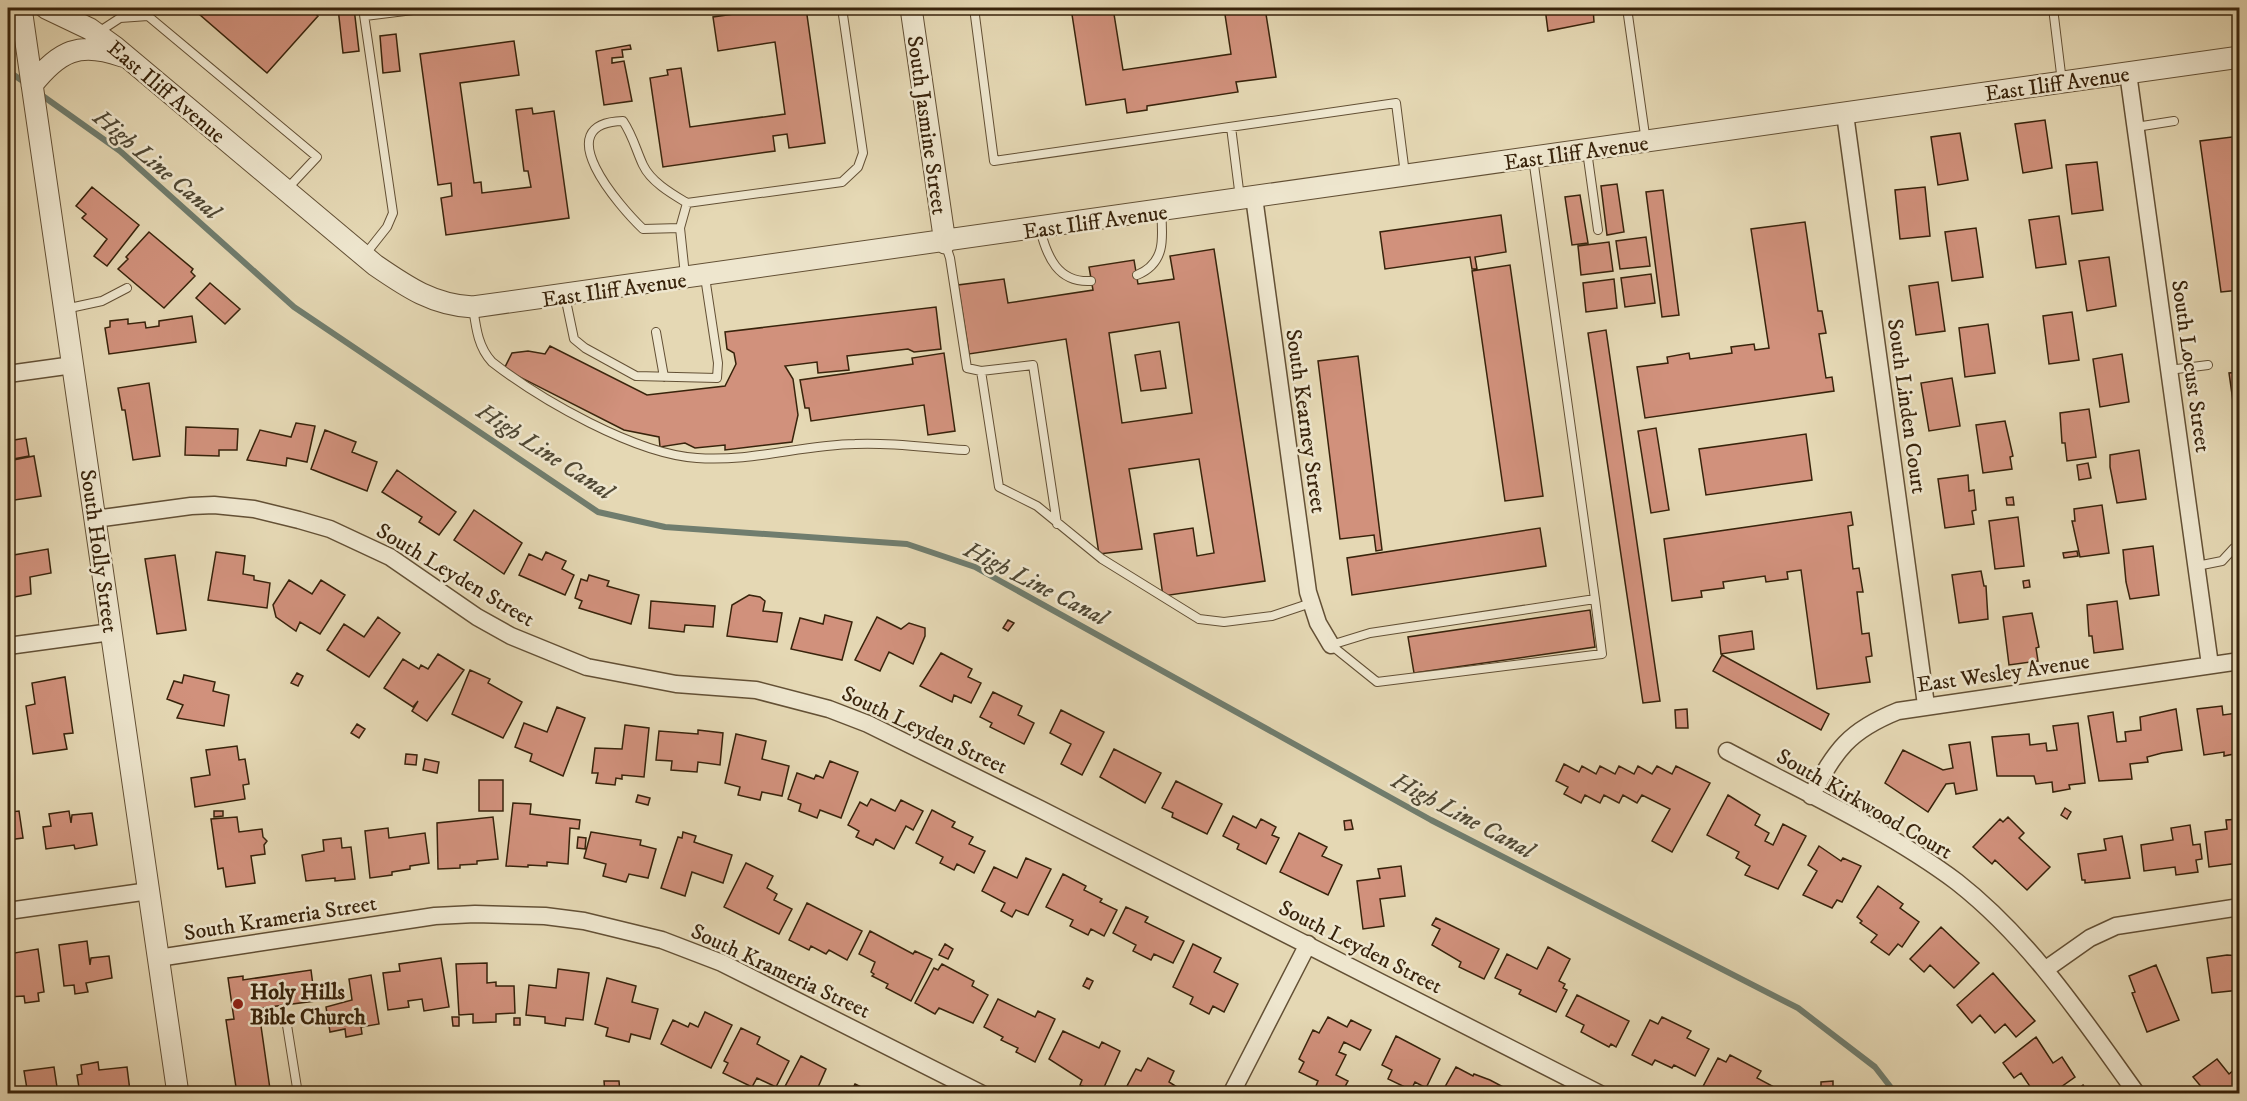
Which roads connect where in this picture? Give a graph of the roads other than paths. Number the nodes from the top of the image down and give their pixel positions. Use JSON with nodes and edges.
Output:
{"nodes":[{"id":1,"x":21,"y":8,"type":"edge"},
{"id":2,"x":46,"y":8,"type":"edge"},
{"id":3,"x":429,"y":8,"type":"edge"},
{"id":4,"x":842,"y":8,"type":"edge"},
{"id":5,"x":912,"y":8,"type":"edge"},
{"id":6,"x":974,"y":8,"type":"edge"},
{"id":7,"x":1627,"y":8,"type":"edge"},
{"id":8,"x":2053,"y":8,"type":"edge"},
{"id":9,"x":2121,"y":8,"type":"edge"},
{"id":10,"x":2147,"y":8,"type":"edge"},
{"id":11,"x":364,"y":12,"type":"edge"},
{"id":12,"x":96,"y":33,"type":"junction"},
{"id":13,"x":2240,"y":57,"type":"edge"},
{"id":14,"x":128,"y":58,"type":"junction"},
{"id":15,"x":2128,"y":73,"type":"junction"},
{"id":16,"x":2062,"y":82,"type":"junction"},
{"id":17,"x":32,"y":86,"type":"junction"},
{"id":18,"x":1845,"y":114,"type":"junction"},
{"id":19,"x":2174,"y":121,"type":"dead end"},
{"id":20,"x":1231,"y":126,"type":"junction"},
{"id":21,"x":2136,"y":127,"type":"junction"},
{"id":22,"x":1646,"y":142,"type":"junction"},
{"id":23,"x":1587,"y":150,"type":"junction"},
{"id":24,"x":1533,"y":158,"type":"junction"},
{"id":25,"x":1406,"y":176,"type":"junction"},
{"id":26,"x":286,"y":190,"type":"junction"},
{"id":27,"x":1247,"y":198,"type":"junction"},
{"id":28,"x":687,"y":203,"type":"junction"},
{"id":29,"x":1161,"y":211,"type":"junction"},
{"id":30,"x":680,"y":228,"type":"junction"},
{"id":31,"x":1040,"y":229,"type":"junction"},
{"id":32,"x":1598,"y":230,"type":"dead end"},
{"id":33,"x":945,"y":243,"type":"junction"},
{"id":34,"x":364,"y":256,"type":"junction"},
{"id":35,"x":1137,"y":275,"type":"dead end"},
{"id":36,"x":695,"y":278,"type":"junction"},
{"id":37,"x":1092,"y":281,"type":"dead end"},
{"id":38,"x":127,"y":288,"type":"dead end"},
{"id":39,"x":565,"y":296,"type":"junction"},
{"id":40,"x":474,"y":308,"type":"junction"},
{"id":41,"x":65,"y":309,"type":"junction"},
{"id":42,"x":656,"y":332,"type":"dead end"},
{"id":43,"x":73,"y":365,"type":"junction"},
{"id":44,"x":2208,"y":365,"type":"dead end"},
{"id":45,"x":2169,"y":370,"type":"junction"},
{"id":46,"x":981,"y":371,"type":"junction"},
{"id":47,"x":8,"y":374,"type":"edge"},
{"id":48,"x":664,"y":376,"type":"junction"},
{"id":49,"x":965,"y":450,"type":"dead end"},
{"id":50,"x":95,"y":519,"type":"junction"},
{"id":51,"x":1057,"y":524,"type":"junction"},
{"id":52,"x":2234,"y":548,"type":"dead end"},
{"id":53,"x":2197,"y":566,"type":"junction"},
{"id":54,"x":1595,"y":599,"type":"junction"},
{"id":55,"x":1311,"y":603,"type":"junction"},
{"id":56,"x":111,"y":632,"type":"junction"},
{"id":57,"x":1331,"y":645,"type":"junction"},
{"id":58,"x":8,"y":646,"type":"edge"},
{"id":59,"x":2240,"y":661,"type":"edge"},
{"id":60,"x":2210,"y":665,"type":"junction"},
{"id":61,"x":1926,"y":705,"type":"junction"},
{"id":62,"x":1726,"y":751,"type":"dead end"},
{"id":63,"x":1811,"y":796,"type":"junction"},
{"id":64,"x":149,"y":891,"type":"junction"},
{"id":65,"x":2240,"y":907,"type":"edge"},
{"id":66,"x":8,"y":911,"type":"edge"},
{"id":67,"x":1308,"y":944,"type":"junction"},
{"id":68,"x":158,"y":958,"type":"junction"},
{"id":69,"x":2046,"y":969,"type":"junction"},
{"id":70,"x":286,"y":1019,"type":"dead end"},
{"id":71,"x":178,"y":1094,"type":"edge"},
{"id":72,"x":298,"y":1094,"type":"edge"},
{"id":73,"x":982,"y":1094,"type":"edge"},
{"id":74,"x":1231,"y":1094,"type":"edge"},
{"id":75,"x":1600,"y":1094,"type":"edge"},
{"id":76,"x":2137,"y":1094,"type":"edge"}],
"edges":[{"from":1,"to":17,"type":"street","name":"South Holly Street"},
{"from":2,"to":12,"type":"street","name":"East Iliff Avenue"},
{"from":3,"to":11,"type":"lane"},
{"from":4,"to":28,"type":"lane"},
{"from":5,"to":33,"type":"street","name":"South Jasmine Street"},
{"from":6,"to":20,"type":"lane"},
{"from":7,"to":22,"type":"lane"},
{"from":8,"to":16,"type":"lane"},
{"from":9,"to":10,"type":"lane"},
{"from":11,"to":34,"type":"lane"},
{"from":12,"to":14,"type":"street","name":"East Iliff Avenue"},
{"from":12,"to":26,"type":"lane"},
{"from":13,"to":15,"type":"street","name":"East Iliff Avenue"},
{"from":14,"to":17,"type":"street"},
{"from":14,"to":26,"type":"street","name":"East Iliff Avenue"},
{"from":15,"to":16,"type":"street","name":"East Iliff Avenue"},
{"from":15,"to":21,"type":"street","name":"South Locust Street"},
{"from":16,"to":18,"type":"street","name":"East Iliff Avenue"},
{"from":17,"to":41,"type":"street","name":"South Holly Street"},
{"from":18,"to":22,"type":"street","name":"East Iliff Avenue"},
{"from":18,"to":61,"type":"street","name":"South Linden Court"},
{"from":19,"to":21,"type":"lane"},
{"from":20,"to":25,"type":"lane"},
{"from":20,"to":27,"type":"lane"},
{"from":21,"to":45,"type":"street","name":"South Locust Street"},
{"from":22,"to":23,"type":"street","name":"East Iliff Avenue"},
{"from":23,"to":24,"type":"street","name":"East Iliff Avenue"},
{"from":23,"to":32,"type":"lane"},
{"from":24,"to":25,"type":"street","name":"East Iliff Avenue"},
{"from":24,"to":54,"type":"lane"},
{"from":25,"to":27,"type":"street","name":"East Iliff Avenue"},
{"from":26,"to":34,"type":"street","name":"East Iliff Avenue"},
{"from":27,"to":29,"type":"street","name":"East Iliff Avenue"},
{"from":27,"to":55,"type":"street","name":"South Kearney Street"},
{"from":28,"to":30,"type":"lane"},
{"from":28,"to":30,"type":"lane"},
{"from":29,"to":31,"type":"street","name":"East Iliff Avenue"},
{"from":29,"to":35,"type":"lane"},
{"from":30,"to":36,"type":"lane"},
{"from":31,"to":33,"type":"street","name":"East Iliff Avenue"},
{"from":31,"to":37,"type":"lane"},
{"from":33,"to":36,"type":"street","name":"East Iliff Avenue"},
{"from":33,"to":46,"type":"lane"},
{"from":34,"to":40,"type":"street","name":"East Iliff Avenue"},
{"from":36,"to":39,"type":"street","name":"East Iliff Avenue"},
{"from":36,"to":48,"type":"lane"},
{"from":38,"to":41,"type":"lane"},
{"from":39,"to":40,"type":"street","name":"East Iliff Avenue"},
{"from":39,"to":48,"type":"lane"},
{"from":40,"to":49,"type":"lane"},
{"from":41,"to":43,"type":"street","name":"South Holly Street"},
{"from":42,"to":48,"type":"lane"},
{"from":43,"to":47,"type":"street"},
{"from":43,"to":50,"type":"street","name":"South Holly Street"},
{"from":44,"to":45,"type":"lane"},
{"from":45,"to":53,"type":"street","name":"South Locust Street"},
{"from":46,"to":51,"type":"lane"},
{"from":46,"to":51,"type":"lane"},
{"from":50,"to":56,"type":"street","name":"South Holly Street"},
{"from":50,"to":67,"type":"street","name":"South Leyden Street"},
{"from":51,"to":55,"type":"lane"},
{"from":52,"to":53,"type":"lane"},
{"from":53,"to":60,"type":"street","name":"South Locust Street"},
{"from":54,"to":57,"type":"lane"},
{"from":54,"to":57,"type":"lane"},
{"from":55,"to":57,"type":"street","name":"South Kearney Street"},
{"from":56,"to":58,"type":"street"},
{"from":56,"to":64,"type":"street","name":"South Holly Street"},
{"from":59,"to":60,"type":"street","name":"East Wesley Avenue"},
{"from":60,"to":61,"type":"street","name":"East Wesley Avenue"},
{"from":61,"to":63,"type":"street","name":"East Wesley Avenue"},
{"from":62,"to":63,"type":"street","name":"South Kirkwood Court"},
{"from":63,"to":69,"type":"street","name":"South Kirkwood Court"},
{"from":64,"to":66,"type":"street"},
{"from":64,"to":68,"type":"street","name":"South Holly Street"},
{"from":65,"to":69,"type":"street"},
{"from":67,"to":74,"type":"street"},
{"from":67,"to":75,"type":"street","name":"South Leyden Street"},
{"from":68,"to":71,"type":"street","name":"South Holly Street"},
{"from":68,"to":73,"type":"street","name":"South Krameria Street"},
{"from":69,"to":76,"type":"street","name":"South Kirkwood Court"},
{"from":70,"to":72,"type":"lane"}]}
